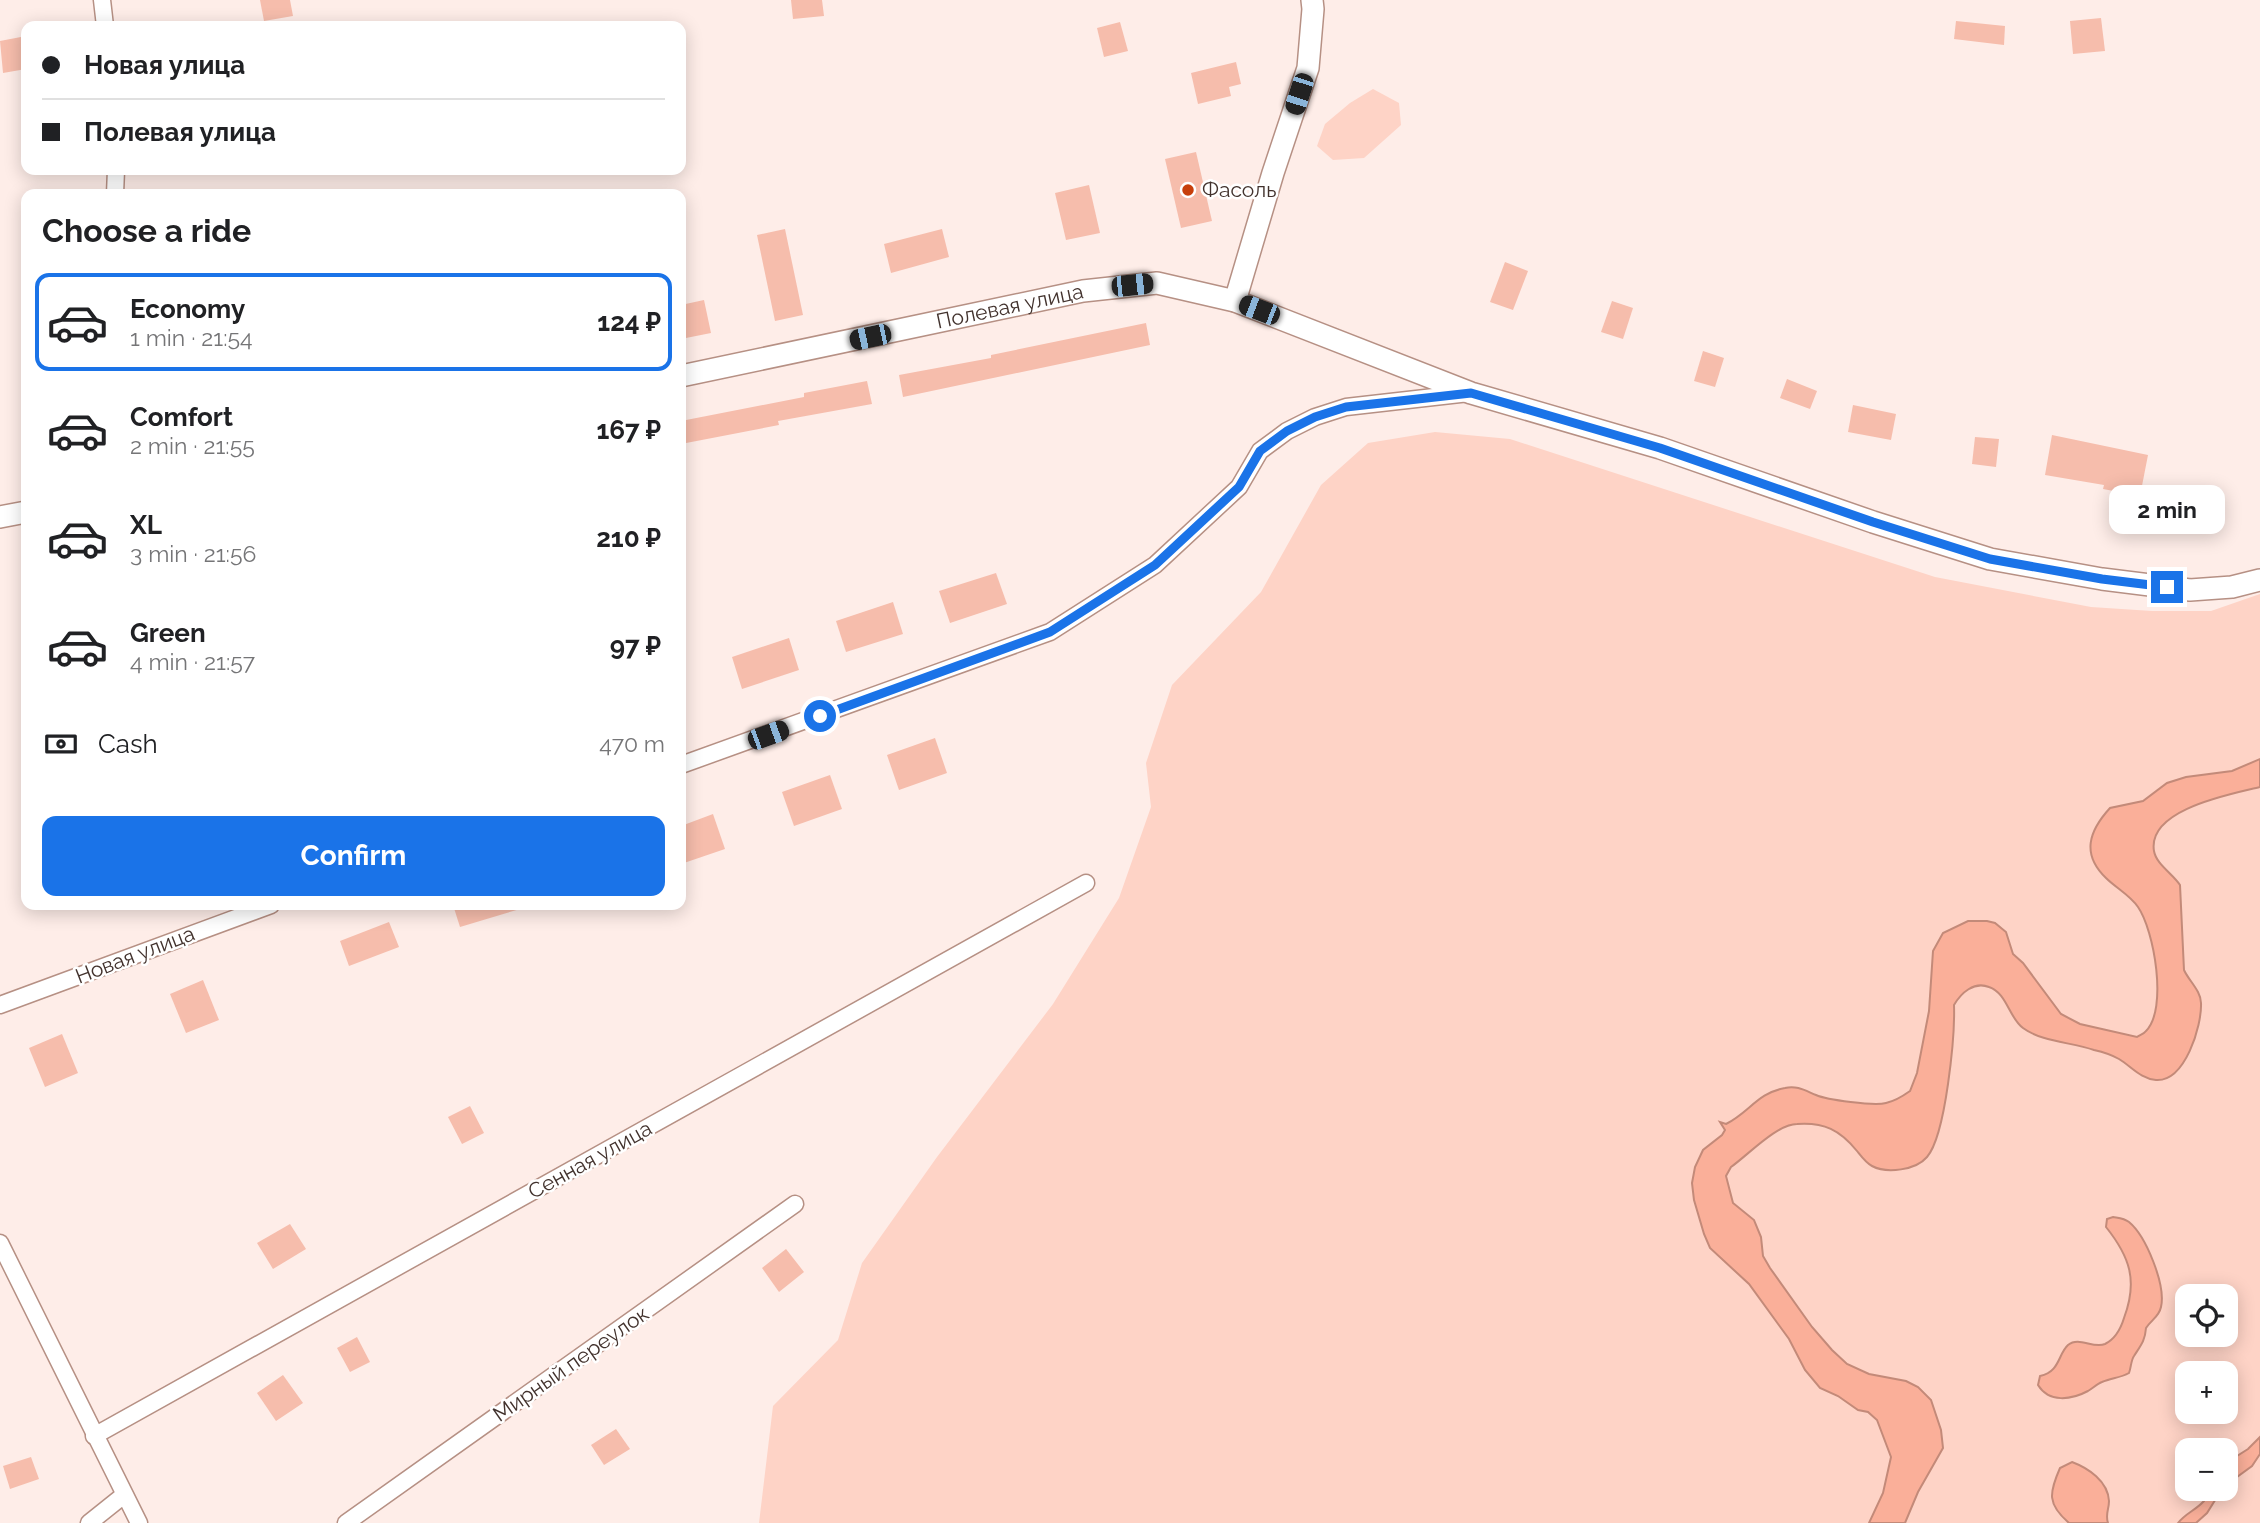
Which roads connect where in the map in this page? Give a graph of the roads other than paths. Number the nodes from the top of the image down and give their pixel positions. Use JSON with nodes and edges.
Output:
{"nodes":[{"id":1,"x":102,"y":0,"type":"edge"},
{"id":2,"x":1312,"y":0,"type":"edge"},
{"id":3,"x":104,"y":21,"type":"edge"},
{"id":4,"x":1235,"y":301,"type":"junction"},
{"id":5,"x":686,"y":375,"type":"edge"},
{"id":6,"x":1471,"y":393,"type":"junction"},
{"id":7,"x":21,"y":513,"type":"edge"},
{"id":8,"x":0,"y":517,"type":"edge"},
{"id":9,"x":2260,"y":580,"type":"edge"},
{"id":10,"x":686,"y":763,"type":"edge"},
{"id":11,"x":1086,"y":883,"type":"dead end"},
{"id":12,"x":239,"y":910,"type":"edge"},
{"id":13,"x":0,"y":1005,"type":"edge"},
{"id":14,"x":795,"y":1205,"type":"dead end"},
{"id":15,"x":0,"y":1243,"type":"edge"},
{"id":16,"x":94,"y":1436,"type":"junction"},
{"id":17,"x":124,"y":1494,"type":"junction"},
{"id":18,"x":89,"y":1523,"type":"edge"},
{"id":19,"x":139,"y":1523,"type":"edge"},
{"id":20,"x":346,"y":1523,"type":"edge"}],
"edges":[{"from":1,"to":3,"type":"street"},
{"from":2,"to":4,"type":"street"},
{"from":4,"to":5,"type":"street","name":"Полевая улица"},
{"from":4,"to":6,"type":"street","name":"Полевая улица"},
{"from":6,"to":9,"type":"street","name":"Полевая улица"},
{"from":6,"to":10,"type":"street"},
{"from":7,"to":8,"type":"street"},
{"from":11,"to":16,"type":"street","name":"Сенная улица"},
{"from":12,"to":13,"type":"street","name":"Новая улица"},
{"from":14,"to":20,"type":"street","name":"Мирный переулок"},
{"from":15,"to":16,"type":"street"},
{"from":16,"to":17,"type":"street"},
{"from":17,"to":18,"type":"street"},
{"from":17,"to":19,"type":"street"}]}
